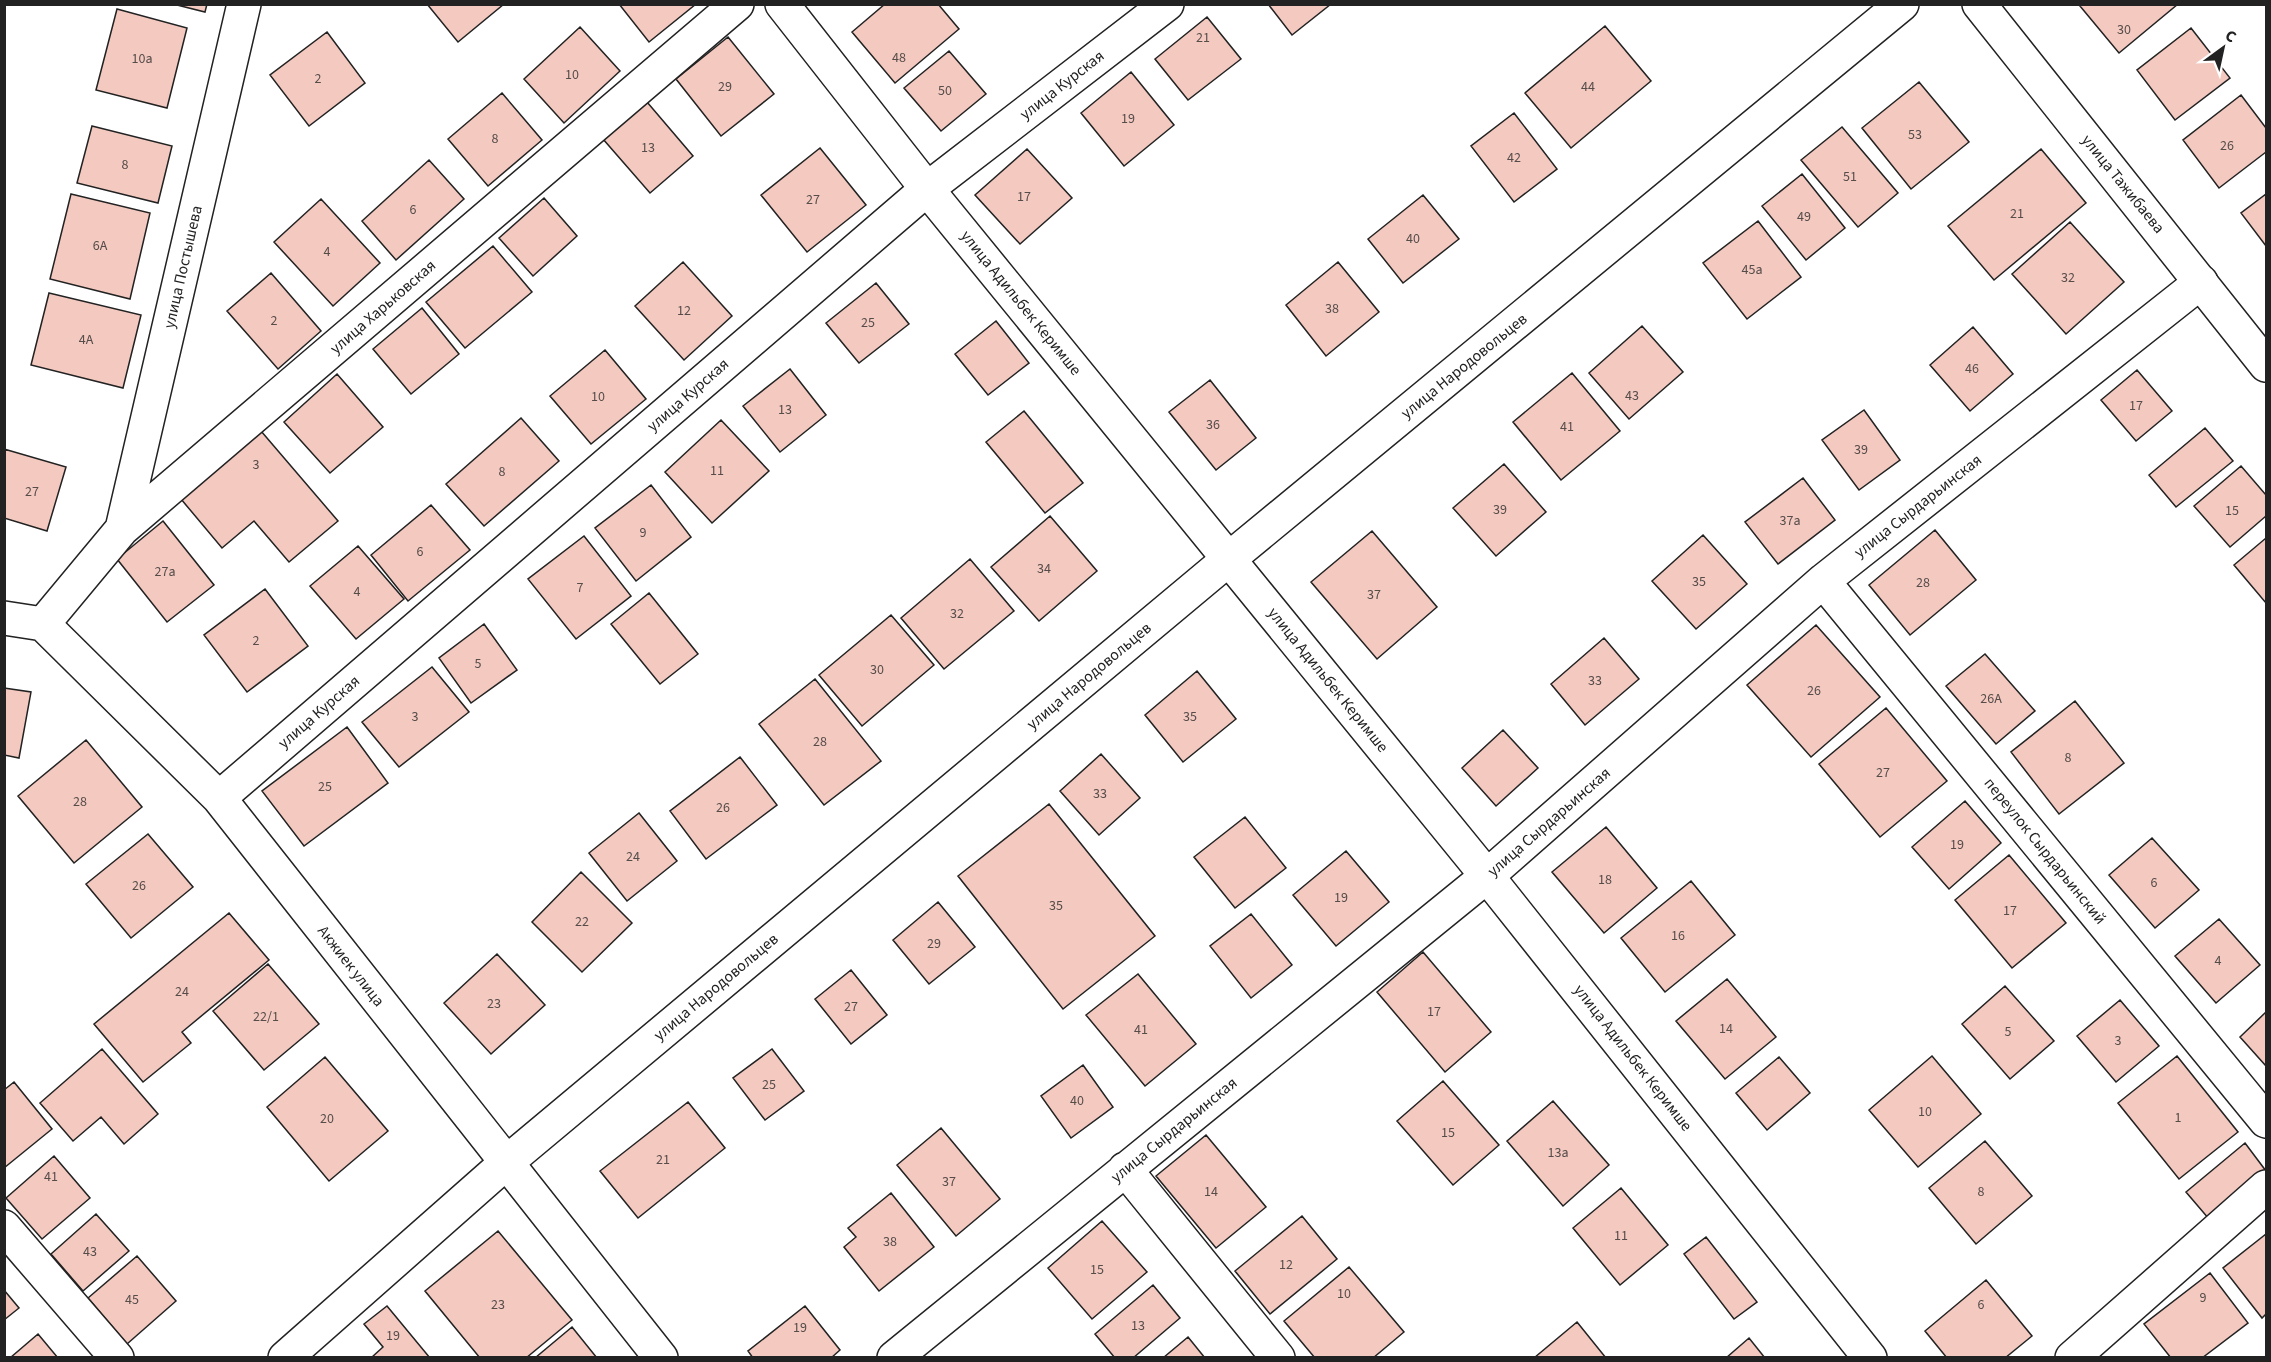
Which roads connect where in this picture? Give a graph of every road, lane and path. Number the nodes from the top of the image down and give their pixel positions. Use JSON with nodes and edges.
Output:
{"nodes":[{"id":1,"x":244,"y":4,"type":"edge"},
{"id":2,"x":737,"y":4,"type":"edge"},
{"id":3,"x":782,"y":4,"type":"edge"},
{"id":4,"x":1167,"y":4,"type":"edge"},
{"id":5,"x":1902,"y":4,"type":"edge"},
{"id":6,"x":1979,"y":4,"type":"edge"},
{"id":7,"x":927,"y":189,"type":"junction"},
{"id":8,"x":2201,"y":282,"type":"junction"},
{"id":9,"x":2266,"y":365,"type":"edge"},
{"id":10,"x":122,"y":530,"type":"junction"},
{"id":11,"x":1230,"y":558,"type":"junction"},
{"id":12,"x":1823,"y":581,"type":"junction"},
{"id":13,"x":4,"y":618,"type":"edge"},
{"id":14,"x":43,"y":624,"type":"junction"},
{"id":15,"x":219,"y":798,"type":"junction"},
{"id":16,"x":1488,"y":876,"type":"junction"},
{"id":17,"x":2266,"y":1121,"type":"edge"},
{"id":18,"x":507,"y":1162,"type":"junction"},
{"id":19,"x":1125,"y":1169,"type":"junction"},
{"id":20,"x":2266,"y":1186,"type":"edge"},
{"id":21,"x":4,"y":1227,"type":"edge"},
{"id":22,"x":117,"y":1358,"type":"edge"},
{"id":23,"x":285,"y":1358,"type":"edge"},
{"id":24,"x":662,"y":1358,"type":"edge"},
{"id":25,"x":894,"y":1358,"type":"edge"},
{"id":26,"x":1278,"y":1358,"type":"edge"},
{"id":27,"x":1870,"y":1358,"type":"edge"},
{"id":28,"x":2072,"y":1358,"type":"edge"}],
"edges":[{"from":1,"to":10,"type":"street","name":"улица Постышева"},
{"from":2,"to":10,"type":"street","name":"улица Харьковская"},
{"from":3,"to":7,"type":"street","name":"улица Адильбек Керимше"},
{"from":4,"to":7,"type":"street","name":"улица Курская"},
{"from":5,"to":11,"type":"street","name":"улица Народовольцев"},
{"from":6,"to":8,"type":"street","name":"улица Тажибаева"},
{"from":7,"to":11,"type":"street","name":"улица Адильбек Керимше"},
{"from":7,"to":15,"type":"street","name":"улица Курская"},
{"from":8,"to":9,"type":"street","name":"улица Тажибаева"},
{"from":8,"to":12,"type":"street","name":"улица Сырдарьинская"},
{"from":10,"to":14,"type":"street","name":"улица Харьковская"},
{"from":11,"to":16,"type":"street","name":"улица Адильбек Керимше"},
{"from":11,"to":18,"type":"street","name":"улица Народовольцев"},
{"from":12,"to":16,"type":"street","name":"улица Сырдарьинская"},
{"from":12,"to":17,"type":"street","name":"переулок Сырдарьинский"},
{"from":13,"to":14,"type":"street"},
{"from":14,"to":15,"type":"street","name":"Акжиек улица"},
{"from":15,"to":18,"type":"street","name":"Акжиек улица"},
{"from":16,"to":19,"type":"street","name":"улица Сырдарьинская"},
{"from":16,"to":27,"type":"street","name":"улица Адильбек Керимше"},
{"from":18,"to":23,"type":"street","name":"улица Народовольцев"},
{"from":18,"to":24,"type":"street","name":"Акжиек улица"},
{"from":19,"to":25,"type":"street","name":"улица Сырдарьинская"},
{"from":19,"to":26,"type":"street"},
{"from":20,"to":28,"type":"street"},
{"from":21,"to":22,"type":"street"}]}
